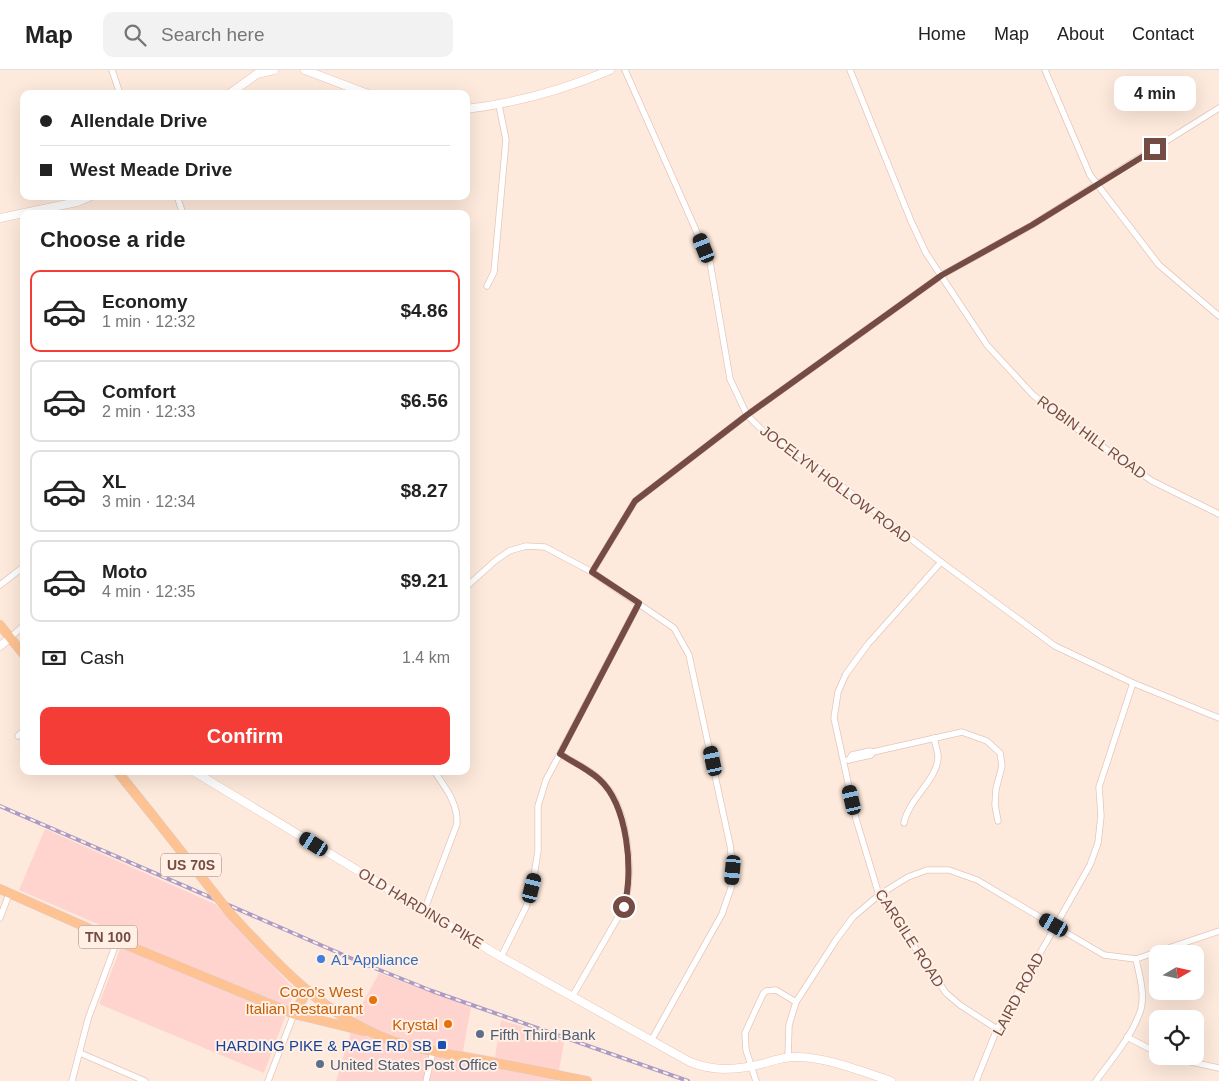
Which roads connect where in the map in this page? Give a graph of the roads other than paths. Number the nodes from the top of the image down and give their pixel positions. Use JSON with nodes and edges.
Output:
{"nodes":[{"id":1,"x":112,"y":70,"type":"edge"},
{"id":2,"x":274,"y":70,"type":"edge"},
{"id":3,"x":305,"y":70,"type":"edge"},
{"id":4,"x":610,"y":70,"type":"edge"},
{"id":5,"x":625,"y":70,"type":"edge"},
{"id":6,"x":850,"y":70,"type":"edge"},
{"id":7,"x":1046,"y":70,"type":"edge"},
{"id":8,"x":119,"y":90,"type":"edge"},
{"id":9,"x":235,"y":90,"type":"edge"},
{"id":10,"x":358,"y":90,"type":"edge"},
{"id":11,"x":499,"y":105,"type":"junction"},
{"id":12,"x":470,"y":108,"type":"edge"},
{"id":13,"x":1219,"y":108,"type":"edge"},
{"id":14,"x":1098,"y":184,"type":"junction"},
{"id":15,"x":82,"y":200,"type":"edge"},
{"id":16,"x":38,"y":210,"type":"edge"},
{"id":17,"x":20,"y":214,"type":"edge"},
{"id":18,"x":0,"y":218,"type":"edge"},
{"id":19,"x":942,"y":275,"type":"junction"},
{"id":20,"x":487,"y":286,"type":"dead end"},
{"id":21,"x":1219,"y":316,"type":"edge"},
{"id":22,"x":747,"y":415,"type":"junction"},
{"id":23,"x":1219,"y":514,"type":"edge"},
{"id":24,"x":941,"y":562,"type":"junction"},
{"id":25,"x":20,"y":570,"type":"edge"},
{"id":26,"x":592,"y":572,"type":"junction"},
{"id":27,"x":470,"y":583,"type":"edge"},
{"id":28,"x":0,"y":585,"type":"edge"},
{"id":29,"x":639,"y":603,"type":"junction"},
{"id":30,"x":0,"y":625,"type":"edge"},
{"id":31,"x":20,"y":629,"type":"edge"},
{"id":32,"x":10,"y":638,"type":"junction"},
{"id":33,"x":0,"y":646,"type":"edge"},
{"id":34,"x":20,"y":650,"type":"edge"},
{"id":35,"x":1133,"y":684,"type":"junction"},
{"id":36,"x":1219,"y":718,"type":"edge"},
{"id":37,"x":934,"y":738,"type":"junction"},
{"id":38,"x":560,"y":754,"type":"junction"},
{"id":39,"x":846,"y":760,"type":"junction"},
{"id":40,"x":120,"y":775,"type":"edge"},
{"id":41,"x":208,"y":775,"type":"edge"},
{"id":42,"x":437,"y":775,"type":"edge"},
{"id":43,"x":998,"y":821,"type":"dead end"},
{"id":44,"x":904,"y":823,"type":"dead end"},
{"id":45,"x":0,"y":889,"type":"edge"},
{"id":46,"x":9,"y":894,"type":"junction"},
{"id":47,"x":879,"y":895,"type":"junction"},
{"id":48,"x":424,"y":911,"type":"junction"},
{"id":49,"x":0,"y":918,"type":"edge"},
{"id":50,"x":1054,"y":925,"type":"junction"},
{"id":51,"x":1219,"y":931,"type":"edge"},
{"id":52,"x":117,"y":942,"type":"junction"},
{"id":53,"x":501,"y":956,"type":"junction"},
{"id":54,"x":1136,"y":959,"type":"junction"},
{"id":55,"x":307,"y":991,"type":"junction"},
{"id":56,"x":572,"y":997,"type":"junction"},
{"id":57,"x":796,"y":1002,"type":"junction"},
{"id":58,"x":294,"y":1014,"type":"junction"},
{"id":59,"x":998,"y":1029,"type":"junction"},
{"id":60,"x":374,"y":1033,"type":"junction"},
{"id":61,"x":1128,"y":1037,"type":"junction"},
{"id":62,"x":651,"y":1041,"type":"junction"},
{"id":63,"x":1149,"y":1048,"type":"edge"},
{"id":64,"x":433,"y":1051,"type":"junction"},
{"id":65,"x":80,"y":1053,"type":"junction"},
{"id":66,"x":788,"y":1057,"type":"junction"},
{"id":67,"x":1204,"y":1065,"type":"edge"},
{"id":68,"x":751,"y":1066,"type":"junction"},
{"id":69,"x":1219,"y":1068,"type":"edge"},
{"id":70,"x":72,"y":1081,"type":"edge"},
{"id":71,"x":145,"y":1081,"type":"edge"},
{"id":72,"x":268,"y":1081,"type":"edge"},
{"id":73,"x":426,"y":1081,"type":"edge"},
{"id":74,"x":587,"y":1081,"type":"edge"},
{"id":75,"x":756,"y":1081,"type":"edge"},
{"id":76,"x":891,"y":1081,"type":"edge"},
{"id":77,"x":976,"y":1081,"type":"edge"},
{"id":78,"x":1096,"y":1081,"type":"edge"}],
"edges":[{"from":1,"to":8,"type":"street"},
{"from":2,"to":9,"type":"street"},
{"from":3,"to":10,"type":"street"},
{"from":4,"to":11,"type":"street"},
{"from":5,"to":22,"type":"street","name":"JOCELYN HOLLOW ROAD"},
{"from":6,"to":19,"type":"street","name":"ROBIN HILL ROAD"},
{"from":7,"to":14,"type":"street"},
{"from":11,"to":12,"type":"street"},
{"from":11,"to":20,"type":"street"},
{"from":13,"to":14,"type":"street"},
{"from":14,"to":19,"type":"street"},
{"from":14,"to":21,"type":"street"},
{"from":15,"to":16,"type":"street"},
{"from":17,"to":18,"type":"street"},
{"from":19,"to":22,"type":"street"},
{"from":19,"to":23,"type":"street","name":"ROBIN HILL ROAD"},
{"from":22,"to":24,"type":"street","name":"JOCELYN HOLLOW ROAD"},
{"from":22,"to":26,"type":"street"},
{"from":24,"to":35,"type":"street","name":"JOCELYN HOLLOW ROAD"},
{"from":24,"to":39,"type":"street","name":"CARGILE ROAD"},
{"from":25,"to":28,"type":"street"},
{"from":26,"to":27,"type":"street"},
{"from":26,"to":29,"type":"street"},
{"from":29,"to":38,"type":"street"},
{"from":29,"to":62,"type":"street"},
{"from":30,"to":32,"type":"main road"},
{"from":31,"to":32,"type":"street"},
{"from":32,"to":33,"type":"street"},
{"from":32,"to":34,"type":"main road"},
{"from":35,"to":36,"type":"street","name":"JOCELYN HOLLOW ROAD"},
{"from":35,"to":50,"type":"street","name":"LAIRD ROAD"},
{"from":37,"to":39,"type":"street"},
{"from":37,"to":43,"type":"street"},
{"from":37,"to":44,"type":"street"},
{"from":38,"to":53,"type":"street"},
{"from":38,"to":56,"type":"street"},
{"from":39,"to":47,"type":"street","name":"CARGILE ROAD"},
{"from":40,"to":55,"type":"main road","number":"US 70S","bridge":true},
{"from":41,"to":48,"type":"street","name":"OLD HARDING PIKE"},
{"from":42,"to":48,"type":"street"},
{"from":45,"to":46,"type":"main road","number":"TN 100"},
{"from":46,"to":49,"type":"street"},
{"from":46,"to":52,"type":"main road","number":"TN 100"},
{"from":47,"to":50,"type":"street"},
{"from":47,"to":57,"type":"street"},
{"from":47,"to":59,"type":"street","name":"CARGILE ROAD"},
{"from":48,"to":53,"type":"street","name":"OLD HARDING PIKE"},
{"from":50,"to":54,"type":"street"},
{"from":50,"to":59,"type":"street","name":"LAIRD ROAD"},
{"from":51,"to":54,"type":"street"},
{"from":52,"to":58,"type":"main road","number":"TN 100"},
{"from":52,"to":65,"type":"street"},
{"from":53,"to":56,"type":"street","name":"OLD HARDING PIKE"},
{"from":54,"to":61,"type":"street"},
{"from":55,"to":58,"type":"main road"},
{"from":55,"to":60,"type":"main road","number":"US 70S"},
{"from":56,"to":62,"type":"street","name":"OLD HARDING PIKE"},
{"from":57,"to":66,"type":"street"},
{"from":57,"to":68,"type":"street"},
{"from":58,"to":60,"type":"main road","number":"TN 100"},
{"from":58,"to":72,"type":"street"},
{"from":59,"to":77,"type":"street","name":"LAIRD ROAD"},
{"from":60,"to":64,"type":"main road","number":"US 70S"},
{"from":61,"to":63,"type":"street"},
{"from":61,"to":78,"type":"street"},
{"from":62,"to":68,"type":"street","name":"OLD HARDING PIKE"},
{"from":64,"to":73,"type":"street"},
{"from":64,"to":74,"type":"main road","number":"US 70S"},
{"from":65,"to":70,"type":"street"},
{"from":65,"to":71,"type":"street"},
{"from":66,"to":68,"type":"street","name":"OLD HARDING PIKE"},
{"from":66,"to":76,"type":"street","name":"OLD HARDING PIKE"},
{"from":67,"to":69,"type":"street"},
{"from":68,"to":75,"type":"street"}]}
